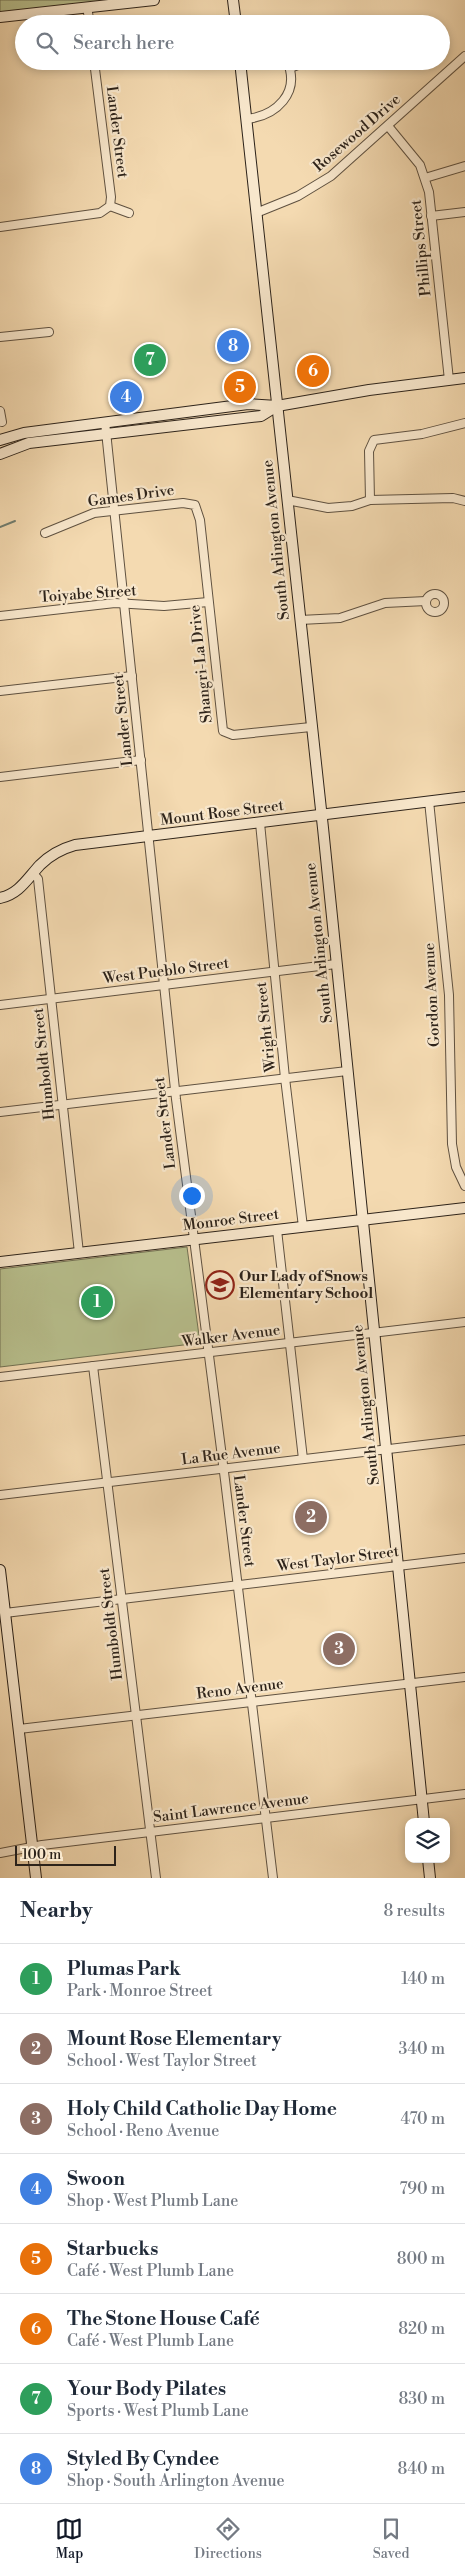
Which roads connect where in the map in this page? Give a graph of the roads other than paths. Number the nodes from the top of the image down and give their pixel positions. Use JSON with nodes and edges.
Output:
{"nodes":[{"id":1,"x":154,"y":0,"type":"edge"},
{"id":2,"x":233,"y":0,"type":"edge"},
{"id":3,"x":87,"y":7,"type":"junction"},
{"id":4,"x":24,"y":15,"type":"edge"},
{"id":5,"x":88,"y":15,"type":"edge"},
{"id":6,"x":235,"y":15,"type":"edge"},
{"id":7,"x":15,"y":16,"type":"edge"},
{"id":8,"x":0,"y":18,"type":"edge"},
{"id":9,"x":465,"y":56,"type":"edge"},
{"id":10,"x":95,"y":70,"type":"edge"},
{"id":11,"x":241,"y":70,"type":"edge"},
{"id":12,"x":289,"y":70,"type":"edge"},
{"id":13,"x":450,"y":70,"type":"edge"},
{"id":14,"x":450,"y":70,"type":"edge"},
{"id":15,"x":246,"y":119,"type":"junction"},
{"id":16,"x":388,"y":126,"type":"junction"},
{"id":17,"x":465,"y":166,"type":"edge"},
{"id":18,"x":425,"y":178,"type":"junction"},
{"id":19,"x":110,"y":206,"type":"junction"},
{"id":20,"x":465,"y":212,"type":"edge"},
{"id":21,"x":129,"y":213,"type":"dead end"},
{"id":22,"x":256,"y":213,"type":"junction"},
{"id":23,"x":431,"y":216,"type":"junction"},
{"id":24,"x":0,"y":227,"type":"edge"},
{"id":25,"x":49,"y":332,"type":"dead end"},
{"id":26,"x":0,"y":337,"type":"edge"},
{"id":27,"x":465,"y":378,"type":"edge"},
{"id":28,"x":449,"y":380,"type":"junction"},
{"id":29,"x":277,"y":406,"type":"junction"},
{"id":30,"x":0,"y":411,"type":"edge"},
{"id":31,"x":2,"y":422,"type":"dead end"},
{"id":32,"x":105,"y":422,"type":"junction"},
{"id":33,"x":465,"y":423,"type":"edge"},
{"id":34,"x":106,"y":434,"type":"junction"},
{"id":35,"x":0,"y":440,"type":"edge"},
{"id":36,"x":0,"y":454,"type":"edge"},
{"id":37,"x":287,"y":500,"type":"junction"},
{"id":38,"x":370,"y":500,"type":"junction"},
{"id":39,"x":465,"y":501,"type":"edge"},
{"id":40,"x":194,"y":505,"type":"joint"},
{"id":41,"x":114,"y":510,"type":"junction"},
{"id":42,"x":45,"y":534,"type":"dead end"},
{"id":43,"x":208,"y":602,"type":"junction"},
{"id":44,"x":426,"y":602,"type":"dead end"},
{"id":45,"x":124,"y":603,"type":"junction"},
{"id":46,"x":0,"y":616,"type":"edge"},
{"id":47,"x":300,"y":620,"type":"junction"},
{"id":48,"x":132,"y":676,"type":"junction"},
{"id":49,"x":0,"y":690,"type":"edge"},
{"id":50,"x":311,"y":727,"type":"junction"},
{"id":51,"x":141,"y":760,"type":"junction"},
{"id":52,"x":0,"y":776,"type":"edge"},
{"id":53,"x":465,"y":797,"type":"edge"},
{"id":54,"x":429,"y":801,"type":"junction"},
{"id":55,"x":321,"y":816,"type":"junction"},
{"id":56,"x":260,"y":823,"type":"junction"},
{"id":57,"x":149,"y":836,"type":"junction"},
{"id":58,"x":33,"y":873,"type":"junction"},
{"id":59,"x":0,"y":898,"type":"edge"},
{"id":60,"x":336,"y":964,"type":"junction"},
{"id":61,"x":275,"y":972,"type":"junction"},
{"id":62,"x":164,"y":985,"type":"junction"},
{"id":63,"x":51,"y":999,"type":"junction"},
{"id":64,"x":0,"y":1005,"type":"edge"},
{"id":65,"x":347,"y":1071,"type":"junction"},
{"id":66,"x":285,"y":1078,"type":"junction"},
{"id":67,"x":175,"y":1092,"type":"junction"},
{"id":68,"x":62,"y":1105,"type":"junction"},
{"id":69,"x":0,"y":1112,"type":"edge"},
{"id":70,"x":465,"y":1186,"type":"edge"},
{"id":71,"x":465,"y":1208,"type":"edge"},
{"id":72,"x":362,"y":1220,"type":"junction"},
{"id":73,"x":303,"y":1227,"type":"junction"},
{"id":74,"x":277,"y":1230,"type":"junction"},
{"id":75,"x":194,"y":1240,"type":"junction"},
{"id":76,"x":79,"y":1253,"type":"junction"},
{"id":77,"x":0,"y":1262,"type":"edge"},
{"id":78,"x":465,"y":1322,"type":"edge"},
{"id":79,"x":373,"y":1333,"type":"junction"},
{"id":80,"x":290,"y":1342,"type":"junction"},
{"id":81,"x":209,"y":1352,"type":"junction"},
{"id":82,"x":93,"y":1366,"type":"junction"},
{"id":83,"x":0,"y":1377,"type":"edge"},
{"id":84,"x":465,"y":1440,"type":"edge"},
{"id":85,"x":385,"y":1450,"type":"junction"},
{"id":86,"x":303,"y":1459,"type":"junction"},
{"id":87,"x":223,"y":1468,"type":"junction"},
{"id":88,"x":107,"y":1482,"type":"junction"},
{"id":89,"x":0,"y":1495,"type":"edge"},
{"id":90,"x":465,"y":1558,"type":"edge"},
{"id":91,"x":398,"y":1566,"type":"junction"},
{"id":92,"x":0,"y":1570,"type":"edge"},
{"id":93,"x":238,"y":1585,"type":"junction"},
{"id":94,"x":121,"y":1599,"type":"junction"},
{"id":95,"x":5,"y":1613,"type":"junction"},
{"id":96,"x":5,"y":1648,"type":"edge"},
{"id":97,"x":465,"y":1677,"type":"edge"},
{"id":98,"x":410,"y":1682,"type":"junction"},
{"id":99,"x":252,"y":1701,"type":"junction"},
{"id":100,"x":136,"y":1716,"type":"junction"},
{"id":101,"x":19,"y":1729,"type":"junction"},
{"id":102,"x":465,"y":1794,"type":"edge"},
{"id":103,"x":422,"y":1799,"type":"junction"},
{"id":104,"x":266,"y":1818,"type":"junction"},
{"id":105,"x":424,"y":1818,"type":"edge"},
{"id":106,"x":150,"y":1832,"type":"junction"},
{"id":107,"x":33,"y":1847,"type":"junction"},
{"id":108,"x":0,"y":1853,"type":"edge"},
{"id":109,"x":428,"y":1863,"type":"edge"},
{"id":110,"x":36,"y":1878,"type":"edge"},
{"id":111,"x":156,"y":1878,"type":"edge"},
{"id":112,"x":273,"y":1878,"type":"edge"},
{"id":113,"x":430,"y":1878,"type":"edge"}],
"edges":[{"from":1,"to":3,"type":"main road"},
{"from":2,"to":6,"type":"main road"},
{"from":3,"to":4,"type":"main road"},
{"from":3,"to":5,"type":"street"},
{"from":7,"to":8,"type":"main road"},
{"from":9,"to":14,"type":"street","name":"Rosewood Drive"},
{"from":10,"to":19,"type":"street","name":"Lander Street"},
{"from":11,"to":15,"type":"main road","name":"South Arlington Avenue"},
{"from":12,"to":15,"type":"street"},
{"from":13,"to":16,"type":"street","name":"Rosewood Drive"},
{"from":15,"to":22,"type":"main road","name":"South Arlington Avenue"},
{"from":16,"to":18,"type":"street","name":"Phillips Street"},
{"from":16,"to":22,"type":"street","name":"Rosewood Drive"},
{"from":17,"to":18,"type":"street"},
{"from":18,"to":23,"type":"street","name":"Phillips Street"},
{"from":19,"to":21,"type":"street"},
{"from":19,"to":24,"type":"street"},
{"from":20,"to":23,"type":"street"},
{"from":22,"to":29,"type":"main road","name":"South Arlington Avenue"},
{"from":23,"to":28,"type":"street","name":"Phillips Street"},
{"from":25,"to":26,"type":"street"},
{"from":27,"to":28,"type":"main road"},
{"from":28,"to":29,"type":"main road"},
{"from":29,"to":32,"type":"main road"},
{"from":29,"to":34,"type":"main road"},
{"from":29,"to":37,"type":"main road","name":"South Arlington Avenue"},
{"from":30,"to":31,"type":"street"},
{"from":32,"to":34,"type":"street","name":"Lander Street"},
{"from":32,"to":35,"type":"main road"},
{"from":33,"to":38,"type":"street"},
{"from":34,"to":36,"type":"main road"},
{"from":34,"to":41,"type":"street","name":"Lander Street"},
{"from":37,"to":38,"type":"street"},
{"from":37,"to":47,"type":"main road","name":"South Arlington Avenue"},
{"from":38,"to":39,"type":"street"},
{"from":40,"to":41,"type":"street","name":"Games Drive"},
{"from":40,"to":43,"type":"street","name":"Shangri-La Drive"},
{"from":41,"to":42,"type":"street","name":"Games Drive"},
{"from":41,"to":45,"type":"street","name":"Lander Street"},
{"from":43,"to":45,"type":"street","name":"Toiyabe Street"},
{"from":43,"to":50,"type":"street","name":"Shangri-La Drive"},
{"from":44,"to":47,"type":"street"},
{"from":45,"to":46,"type":"street","name":"Toiyabe Street"},
{"from":45,"to":48,"type":"street","name":"Lander Street"},
{"from":47,"to":50,"type":"main road","name":"South Arlington Avenue"},
{"from":48,"to":49,"type":"street"},
{"from":48,"to":51,"type":"street","name":"Lander Street"},
{"from":50,"to":55,"type":"main road","name":"South Arlington Avenue"},
{"from":51,"to":52,"type":"street"},
{"from":51,"to":57,"type":"street","name":"Lander Street"},
{"from":53,"to":54,"type":"main road","name":"Mount Rose Street"},
{"from":54,"to":55,"type":"main road","name":"Mount Rose Street"},
{"from":54,"to":70,"type":"street","name":"Gordon Avenue"},
{"from":55,"to":56,"type":"main road","name":"Mount Rose Street"},
{"from":55,"to":60,"type":"main road","name":"South Arlington Avenue"},
{"from":56,"to":57,"type":"main road","name":"Mount Rose Street"},
{"from":56,"to":61,"type":"street","name":"Wright Street"},
{"from":57,"to":58,"type":"main road","name":"Mount Rose Street"},
{"from":57,"to":62,"type":"street","name":"Lander Street"},
{"from":58,"to":59,"type":"main road","name":"Mount Rose Street"},
{"from":58,"to":63,"type":"street","name":"Humboldt Street"},
{"from":60,"to":61,"type":"street","name":"West Pueblo Street"},
{"from":60,"to":65,"type":"main road","name":"South Arlington Avenue"},
{"from":61,"to":62,"type":"street","name":"West Pueblo Street"},
{"from":61,"to":66,"type":"street","name":"Wright Street"},
{"from":62,"to":63,"type":"street","name":"West Pueblo Street"},
{"from":62,"to":67,"type":"street","name":"Lander Street"},
{"from":63,"to":64,"type":"street","name":"West Pueblo Street"},
{"from":63,"to":68,"type":"street","name":"Humboldt Street"},
{"from":65,"to":66,"type":"street"},
{"from":65,"to":72,"type":"main road","name":"South Arlington Avenue"},
{"from":66,"to":67,"type":"street"},
{"from":66,"to":73,"type":"street","name":"Wright Street"},
{"from":67,"to":68,"type":"street"},
{"from":67,"to":75,"type":"street","name":"Lander Street"},
{"from":68,"to":69,"type":"street"},
{"from":68,"to":76,"type":"street","name":"Humboldt Street"},
{"from":71,"to":72,"type":"main road","name":"Monroe Street"},
{"from":72,"to":73,"type":"main road","name":"Monroe Street"},
{"from":72,"to":79,"type":"main road","name":"South Arlington Avenue"},
{"from":73,"to":74,"type":"main road","name":"Monroe Street"},
{"from":74,"to":75,"type":"main road","name":"Monroe Street"},
{"from":74,"to":80,"type":"street"},
{"from":75,"to":76,"type":"main road","name":"Monroe Street"},
{"from":75,"to":81,"type":"street","name":"Lander Street"},
{"from":76,"to":77,"type":"main road","name":"Monroe Street"},
{"from":78,"to":79,"type":"street","name":"Walker Avenue"},
{"from":79,"to":80,"type":"street","name":"Walker Avenue"},
{"from":79,"to":85,"type":"main road","name":"South Arlington Avenue"},
{"from":80,"to":81,"type":"street","name":"Walker Avenue"},
{"from":80,"to":86,"type":"street"},
{"from":81,"to":82,"type":"street","name":"Walker Avenue"},
{"from":81,"to":87,"type":"street","name":"Lander Street"},
{"from":82,"to":83,"type":"street","name":"Walker Avenue"},
{"from":82,"to":88,"type":"street","name":"Humboldt Street"},
{"from":84,"to":85,"type":"street","name":"La Rue Avenue"},
{"from":85,"to":86,"type":"street","name":"La Rue Avenue"},
{"from":85,"to":91,"type":"main road","name":"South Arlington Avenue"},
{"from":86,"to":87,"type":"street","name":"La Rue Avenue"},
{"from":87,"to":88,"type":"street","name":"La Rue Avenue"},
{"from":87,"to":93,"type":"street","name":"Lander Street"},
{"from":88,"to":89,"type":"street","name":"La Rue Avenue"},
{"from":88,"to":94,"type":"street","name":"Humboldt Street"},
{"from":90,"to":91,"type":"street","name":"West Taylor Street"},
{"from":91,"to":93,"type":"street","name":"West Taylor Street"},
{"from":91,"to":98,"type":"main road","name":"South Arlington Avenue"},
{"from":92,"to":95,"type":"main road"},
{"from":93,"to":94,"type":"street","name":"West Taylor Street"},
{"from":93,"to":99,"type":"street","name":"Lander Street"},
{"from":94,"to":95,"type":"street","name":"West Taylor Street"},
{"from":94,"to":100,"type":"street","name":"Humboldt Street"},
{"from":95,"to":96,"type":"main road"},
{"from":96,"to":101,"type":"main road"},
{"from":97,"to":98,"type":"street","name":"Reno Avenue"},
{"from":98,"to":99,"type":"street","name":"Reno Avenue"},
{"from":98,"to":103,"type":"main road","name":"South Arlington Avenue"},
{"from":99,"to":100,"type":"street","name":"Reno Avenue"},
{"from":99,"to":104,"type":"street","name":"Lander Street"},
{"from":100,"to":101,"type":"street","name":"Reno Avenue"},
{"from":100,"to":106,"type":"street","name":"Humboldt Street"},
{"from":101,"to":107,"type":"main road"},
{"from":102,"to":103,"type":"street","name":"Saint Lawrence Avenue"},
{"from":103,"to":104,"type":"street","name":"Saint Lawrence Avenue"},
{"from":103,"to":105,"type":"main road","name":"South Arlington Avenue"},
{"from":104,"to":106,"type":"street","name":"Saint Lawrence Avenue"},
{"from":104,"to":112,"type":"street","name":"Lander Street"},
{"from":106,"to":107,"type":"street","name":"Saint Lawrence Avenue"},
{"from":106,"to":111,"type":"street","name":"Humboldt Street"},
{"from":107,"to":108,"type":"street","name":"Saint Lawrence Avenue"},
{"from":107,"to":110,"type":"main road"},
{"from":109,"to":113,"type":"main road"}]}
